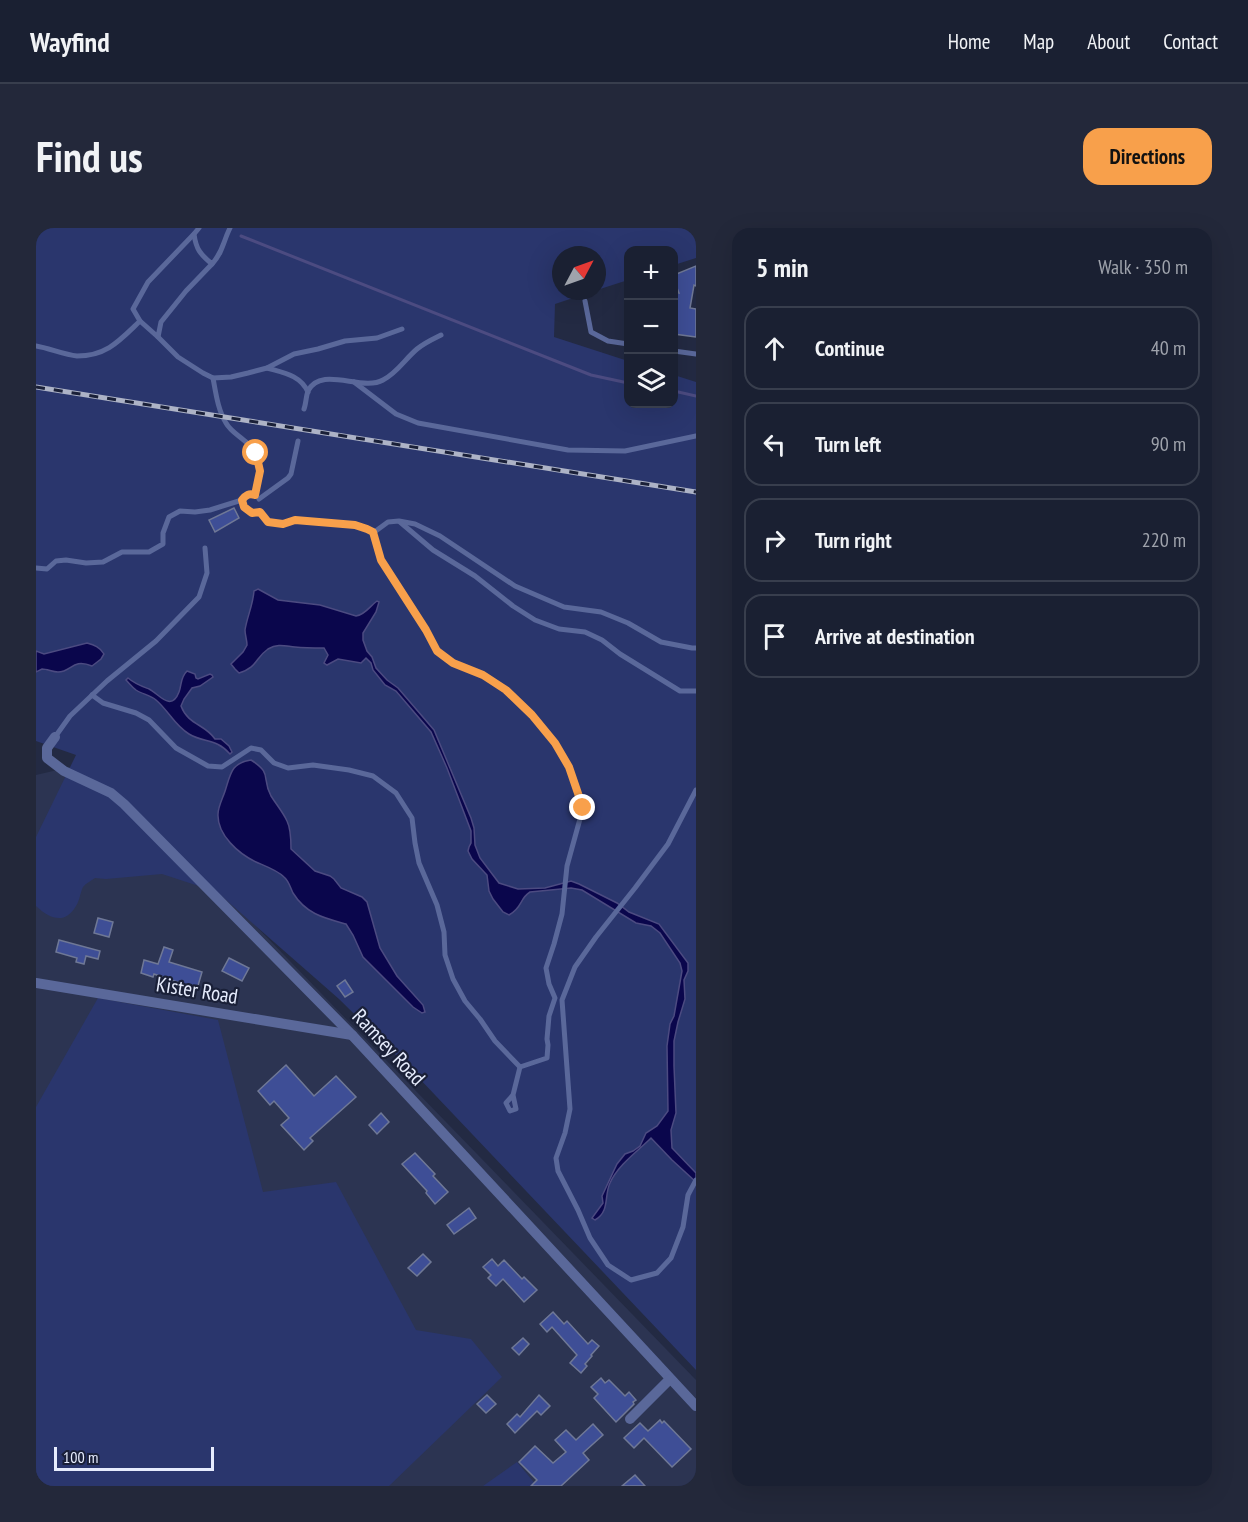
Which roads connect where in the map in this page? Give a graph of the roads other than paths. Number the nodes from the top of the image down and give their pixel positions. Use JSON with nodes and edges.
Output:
{"nodes":[{"id":1,"x":199,"y":228,"type":"edge"},
{"id":2,"x":230,"y":228,"type":"edge"},
{"id":3,"x":194,"y":234,"type":"junction"},
{"id":4,"x":212,"y":264,"type":"junction"},
{"id":5,"x":585,"y":302,"type":"dead end"},
{"id":6,"x":140,"y":321,"type":"junction"},
{"id":7,"x":402,"y":329,"type":"dead end"},
{"id":8,"x":441,"y":334,"type":"dead end"},
{"id":9,"x":158,"y":337,"type":"junction"},
{"id":10,"x":624,"y":343,"type":"edge"},
{"id":11,"x":36,"y":346,"type":"edge"},
{"id":12,"x":678,"y":352,"type":"edge"},
{"id":13,"x":696,"y":354,"type":"edge"},
{"id":14,"x":267,"y":368,"type":"junction"},
{"id":15,"x":213,"y":378,"type":"junction"},
{"id":16,"x":354,"y":382,"type":"junction"},
{"id":17,"x":308,"y":392,"type":"junction"},
{"id":18,"x":304,"y":409,"type":"dead end"},
{"id":19,"x":696,"y":436,"type":"edge"},
{"id":20,"x":298,"y":441,"type":"dead end"},
{"id":21,"x":259,"y":498,"type":"dead end"},
{"id":22,"x":242,"y":500,"type":"junction"},
{"id":23,"x":399,"y":521,"type":"junction"},
{"id":24,"x":373,"y":532,"type":"junction"},
{"id":25,"x":206,"y":548,"type":"dead end"},
{"id":26,"x":36,"y":568,"type":"edge"},
{"id":27,"x":696,"y":648,"type":"edge"},
{"id":28,"x":696,"y":691,"type":"edge"},
{"id":29,"x":92,"y":695,"type":"junction"},
{"id":30,"x":55,"y":737,"type":"joint"},
{"id":31,"x":696,"y":790,"type":"edge"},
{"id":32,"x":36,"y":983,"type":"edge"},
{"id":33,"x":352,"y":1035,"type":"junction"},
{"id":34,"x":520,"y":1067,"type":"junction"},
{"id":35,"x":513,"y":1095,"type":"dead end"},
{"id":36,"x":696,"y":1180,"type":"edge"},
{"id":37,"x":670,"y":1379,"type":"junction"},
{"id":38,"x":696,"y":1406,"type":"edge"},
{"id":39,"x":630,"y":1419,"type":"dead end"}],
"edges":[{"from":1,"to":3,"type":"lane"},
{"from":2,"to":4,"type":"lane"},
{"from":3,"to":4,"type":"lane"},
{"from":3,"to":6,"type":"lane"},
{"from":4,"to":9,"type":"lane"},
{"from":5,"to":10,"type":"lane"},
{"from":6,"to":9,"type":"lane"},
{"from":6,"to":11,"type":"lane"},
{"from":7,"to":14,"type":"lane"},
{"from":8,"to":16,"type":"lane"},
{"from":9,"to":15,"type":"lane"},
{"from":12,"to":13,"type":"lane"},
{"from":14,"to":15,"type":"lane"},
{"from":14,"to":17,"type":"lane"},
{"from":15,"to":22,"type":"lane"},
{"from":16,"to":17,"type":"lane"},
{"from":16,"to":19,"type":"lane"},
{"from":17,"to":18,"type":"lane"},
{"from":20,"to":21,"type":"lane"},
{"from":22,"to":24,"type":"lane"},
{"from":22,"to":26,"type":"lane"},
{"from":23,"to":24,"type":"lane"},
{"from":23,"to":27,"type":"lane"},
{"from":23,"to":28,"type":"lane"},
{"from":24,"to":34,"type":"lane"},
{"from":25,"to":29,"type":"lane"},
{"from":29,"to":30,"type":"lane"},
{"from":29,"to":34,"type":"lane"},
{"from":30,"to":33,"type":"street","name":"Ramsey Road"},
{"from":31,"to":36,"type":"lane"},
{"from":32,"to":33,"type":"street","name":"Kister Road"},
{"from":33,"to":37,"type":"street","name":"Ramsey Road"},
{"from":34,"to":35,"type":"lane"},
{"from":37,"to":38,"type":"street","name":"Ramsey Road"},
{"from":37,"to":39,"type":"street"}]}
